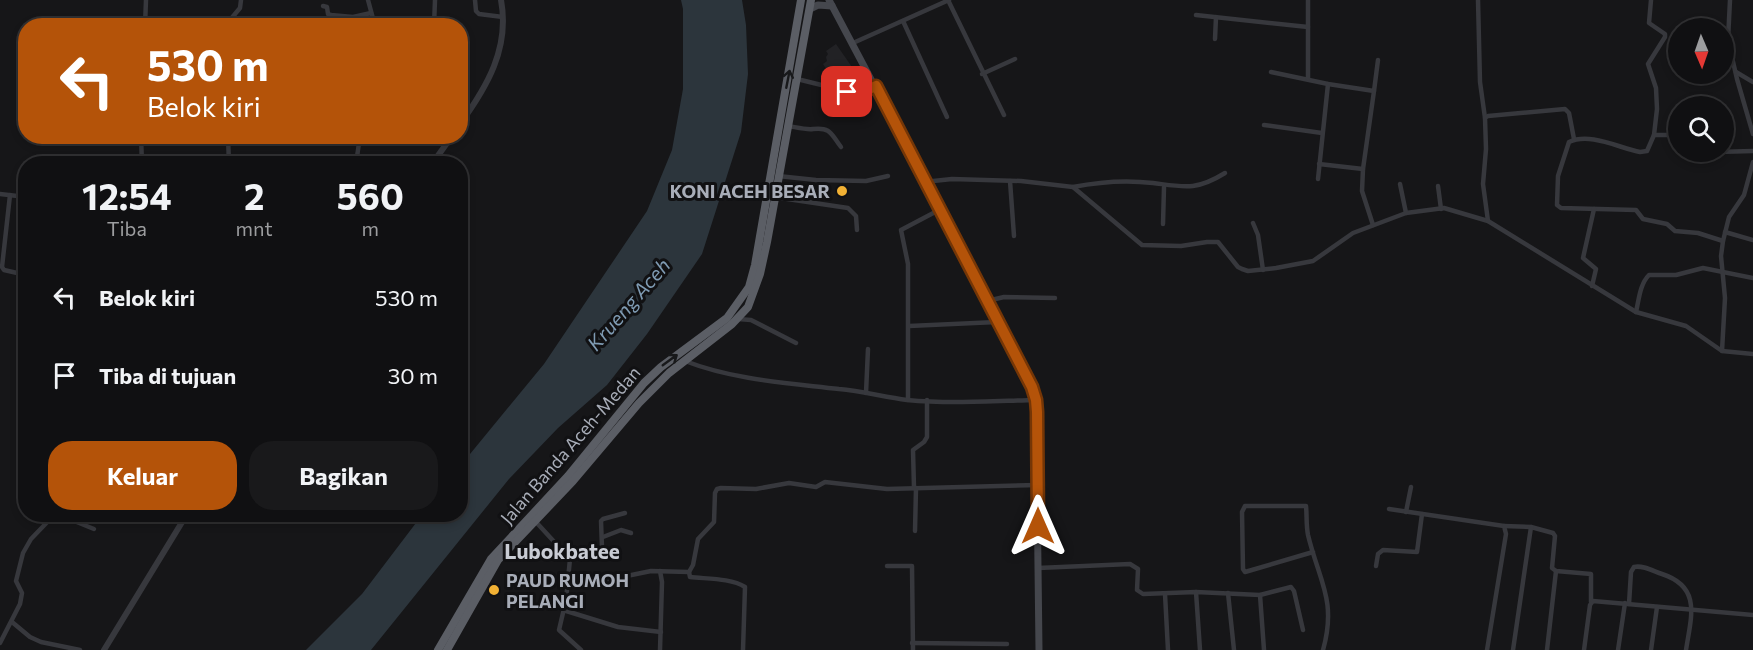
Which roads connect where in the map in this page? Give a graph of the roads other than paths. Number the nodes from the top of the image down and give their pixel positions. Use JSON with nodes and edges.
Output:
{"nodes":[{"id":1,"x":146,"y":0,"type":"edge"},
{"id":2,"x":241,"y":0,"type":"edge"},
{"id":3,"x":368,"y":0,"type":"edge"},
{"id":4,"x":435,"y":0,"type":"edge"},
{"id":5,"x":475,"y":0,"type":"edge"},
{"id":6,"x":501,"y":0,"type":"edge"},
{"id":7,"x":801,"y":0,"type":"edge"},
{"id":8,"x":948,"y":0,"type":"edge"},
{"id":9,"x":1308,"y":0,"type":"edge"},
{"id":10,"x":1478,"y":0,"type":"edge"},
{"id":11,"x":1651,"y":0,"type":"edge"},
{"id":12,"x":1730,"y":0,"type":"edge"},
{"id":13,"x":831,"y":3,"type":"edge"},
{"id":14,"x":810,"y":5,"type":"edge"},
{"id":15,"x":324,"y":6,"type":"dead end"},
{"id":16,"x":371,"y":13,"type":"junction"},
{"id":17,"x":1196,"y":15,"type":"dead end"},
{"id":18,"x":503,"y":17,"type":"junction"},
{"id":19,"x":1216,"y":17,"type":"junction"},
{"id":20,"x":146,"y":18,"type":"edge"},
{"id":21,"x":232,"y":18,"type":"edge"},
{"id":22,"x":373,"y":18,"type":"edge"},
{"id":23,"x":434,"y":18,"type":"edge"},
{"id":24,"x":903,"y":21,"type":"junction"},
{"id":25,"x":1308,"y":27,"type":"junction"},
{"id":26,"x":1215,"y":39,"type":"dead end"},
{"id":27,"x":853,"y":44,"type":"junction"},
{"id":28,"x":1015,"y":59,"type":"dead end"},
{"id":29,"x":1378,"y":60,"type":"dead end"},
{"id":30,"x":1271,"y":72,"type":"dead end"},
{"id":31,"x":1736,"y":72,"type":"junction"},
{"id":32,"x":982,"y":74,"type":"junction"},
{"id":33,"x":797,"y":79,"type":"junction"},
{"id":34,"x":1308,"y":79,"type":"junction"},
{"id":35,"x":1753,"y":82,"type":"edge"},
{"id":36,"x":1328,"y":84,"type":"junction"},
{"id":37,"x":876,"y":86,"type":"junction"},
{"id":38,"x":1374,"y":91,"type":"junction"},
{"id":39,"x":468,"y":112,"type":"edge"},
{"id":40,"x":1004,"y":115,"type":"dead end"},
{"id":41,"x":948,"y":117,"type":"dead end"},
{"id":42,"x":1485,"y":118,"type":"junction"},
{"id":43,"x":1264,"y":125,"type":"dead end"},
{"id":44,"x":784,"y":130,"type":"junction"},
{"id":45,"x":1322,"y":133,"type":"junction"},
{"id":46,"x":1753,"y":134,"type":"edge"},
{"id":47,"x":1654,"y":135,"type":"junction"},
{"id":48,"x":1668,"y":135,"type":"edge"},
{"id":49,"x":1574,"y":139,"type":"junction"},
{"id":50,"x":840,"y":147,"type":"dead end"},
{"id":51,"x":1734,"y":152,"type":"edge"},
{"id":52,"x":1753,"y":152,"type":"edge"},
{"id":53,"x":1753,"y":162,"type":"edge"},
{"id":54,"x":1319,"y":164,"type":"junction"},
{"id":55,"x":1363,"y":169,"type":"junction"},
{"id":56,"x":1752,"y":172,"type":"edge"},
{"id":57,"x":1225,"y":173,"type":"dead end"},
{"id":58,"x":778,"y":176,"type":"junction"},
{"id":59,"x":888,"y":176,"type":"dead end"},
{"id":60,"x":1318,"y":179,"type":"dead end"},
{"id":61,"x":1010,"y":181,"type":"junction"},
{"id":62,"x":924,"y":182,"type":"junction"},
{"id":63,"x":1400,"y":184,"type":"dead end"},
{"id":64,"x":1438,"y":186,"type":"dead end"},
{"id":65,"x":1073,"y":187,"type":"junction"},
{"id":66,"x":1164,"y":187,"type":"junction"},
{"id":67,"x":0,"y":194,"type":"edge"},
{"id":68,"x":10,"y":195,"type":"junction"},
{"id":69,"x":18,"y":196,"type":"edge"},
{"id":70,"x":774,"y":198,"type":"junction"},
{"id":71,"x":1441,"y":209,"type":"junction"},
{"id":72,"x":1594,"y":209,"type":"junction"},
{"id":73,"x":939,"y":210,"type":"junction"},
{"id":74,"x":1406,"y":213,"type":"junction"},
{"id":75,"x":1488,"y":221,"type":"junction"},
{"id":76,"x":1252,"y":223,"type":"dead end"},
{"id":77,"x":1162,"y":224,"type":"dead end"},
{"id":78,"x":1374,"y":225,"type":"junction"},
{"id":79,"x":857,"y":231,"type":"dead end"},
{"id":80,"x":1725,"y":232,"type":"junction"},
{"id":81,"x":1014,"y":236,"type":"dead end"},
{"id":82,"x":1753,"y":240,"type":"edge"},
{"id":83,"x":1723,"y":241,"type":"junction"},
{"id":84,"x":1263,"y":270,"type":"junction"},
{"id":85,"x":1722,"y":271,"type":"junction"},
{"id":86,"x":18,"y":273,"type":"edge"},
{"id":87,"x":1753,"y":278,"type":"edge"},
{"id":88,"x":1592,"y":286,"type":"junction"},
{"id":89,"x":1055,"y":298,"type":"dead end"},
{"id":90,"x":987,"y":301,"type":"junction"},
{"id":91,"x":1636,"y":312,"type":"junction"},
{"id":92,"x":738,"y":319,"type":"junction"},
{"id":93,"x":998,"y":322,"type":"junction"},
{"id":94,"x":909,"y":326,"type":"junction"},
{"id":95,"x":796,"y":343,"type":"dead end"},
{"id":96,"x":868,"y":349,"type":"dead end"},
{"id":97,"x":1722,"y":351,"type":"junction"},
{"id":98,"x":1753,"y":354,"type":"edge"},
{"id":99,"x":685,"y":361,"type":"junction"},
{"id":100,"x":866,"y":393,"type":"junction"},
{"id":101,"x":908,"y":400,"type":"junction"},
{"id":102,"x":927,"y":400,"type":"junction"},
{"id":103,"x":1036,"y":400,"type":"junction"},
{"id":104,"x":1038,"y":484,"type":"junction"},
{"id":105,"x":1410,"y":487,"type":"dead end"},
{"id":106,"x":915,"y":488,"type":"junction"},
{"id":107,"x":1389,"y":509,"type":"dead end"},
{"id":108,"x":1406,"y":512,"type":"junction"},
{"id":109,"x":625,"y":513,"type":"dead end"},
{"id":110,"x":1422,"y":514,"type":"junction"},
{"id":111,"x":48,"y":522,"type":"edge"},
{"id":112,"x":76,"y":522,"type":"edge"},
{"id":113,"x":182,"y":522,"type":"edge"},
{"id":114,"x":536,"y":522,"type":"junction"},
{"id":115,"x":1504,"y":525,"type":"junction"},
{"id":116,"x":1532,"y":527,"type":"junction"},
{"id":117,"x":94,"y":529,"type":"dead end"},
{"id":118,"x":915,"y":531,"type":"dead end"},
{"id":119,"x":631,"y":533,"type":"dead end"},
{"id":120,"x":603,"y":537,"type":"junction"},
{"id":121,"x":1313,"y":552,"type":"junction"},
{"id":122,"x":570,"y":559,"type":"junction"},
{"id":123,"x":886,"y":566,"type":"dead end"},
{"id":124,"x":1376,"y":567,"type":"dead end"},
{"id":125,"x":1038,"y":568,"type":"junction"},
{"id":126,"x":660,"y":571,"type":"junction"},
{"id":127,"x":1556,"y":571,"type":"junction"},
{"id":128,"x":689,"y":572,"type":"junction"},
{"id":129,"x":569,"y":580,"type":"junction"},
{"id":130,"x":1196,"y":592,"type":"junction"},
{"id":131,"x":1228,"y":593,"type":"junction"},
{"id":132,"x":1166,"y":594,"type":"junction"},
{"id":133,"x":1260,"y":595,"type":"junction"},
{"id":134,"x":1591,"y":602,"type":"junction"},
{"id":135,"x":1627,"y":604,"type":"junction"},
{"id":136,"x":1657,"y":607,"type":"junction"},
{"id":137,"x":563,"y":610,"type":"junction"},
{"id":138,"x":1692,"y":610,"type":"junction"},
{"id":139,"x":1753,"y":615,"type":"edge"},
{"id":140,"x":12,"y":622,"type":"junction"},
{"id":141,"x":1303,"y":630,"type":"dead end"},
{"id":142,"x":661,"y":632,"type":"junction"},
{"id":143,"x":0,"y":643,"type":"edge"},
{"id":144,"x":912,"y":643,"type":"junction"},
{"id":145,"x":1007,"y":644,"type":"dead end"},
{"id":146,"x":80,"y":650,"type":"edge"},
{"id":147,"x":104,"y":650,"type":"edge"},
{"id":148,"x":439,"y":650,"type":"edge"},
{"id":149,"x":447,"y":650,"type":"edge"},
{"id":150,"x":581,"y":650,"type":"edge"},
{"id":151,"x":660,"y":650,"type":"edge"},
{"id":152,"x":743,"y":650,"type":"edge"},
{"id":153,"x":913,"y":650,"type":"edge"},
{"id":154,"x":1039,"y":650,"type":"edge"},
{"id":155,"x":1168,"y":650,"type":"edge"},
{"id":156,"x":1200,"y":650,"type":"edge"},
{"id":157,"x":1234,"y":650,"type":"edge"},
{"id":158,"x":1264,"y":650,"type":"edge"},
{"id":159,"x":1323,"y":650,"type":"edge"},
{"id":160,"x":1487,"y":650,"type":"edge"},
{"id":161,"x":1514,"y":650,"type":"edge"},
{"id":162,"x":1546,"y":650,"type":"edge"},
{"id":163,"x":1584,"y":650,"type":"edge"},
{"id":164,"x":1618,"y":650,"type":"edge"},
{"id":165,"x":1651,"y":650,"type":"edge"},
{"id":166,"x":1686,"y":650,"type":"edge"}],
"edges":[{"from":1,"to":20,"type":"street"},
{"from":2,"to":21,"type":"street"},
{"from":3,"to":16,"type":"street"},
{"from":4,"to":23,"type":"street"},
{"from":5,"to":18,"type":"street"},
{"from":6,"to":18,"type":"street"},
{"from":44,"to":7,"type":"highway","name":"Jalan Banda Aceh-Medan","one_way":true},
{"from":8,"to":24,"type":"street"},
{"from":8,"to":32,"type":"street"},
{"from":9,"to":25,"type":"street"},
{"from":10,"to":42,"type":"street"},
{"from":11,"to":47,"type":"street"},
{"from":12,"to":31,"type":"street"},
{"from":13,"to":14,"type":"main road"},
{"from":13,"to":27,"type":"main road"},
{"from":14,"to":33,"type":"highway","name":"Jalan Banda Aceh-Medan"},
{"from":15,"to":16,"type":"street"},
{"from":16,"to":22,"type":"street"},
{"from":17,"to":19,"type":"street"},
{"from":18,"to":39,"type":"street"},
{"from":19,"to":25,"type":"street"},
{"from":19,"to":26,"type":"street"},
{"from":24,"to":27,"type":"street"},
{"from":24,"to":41,"type":"street"},
{"from":25,"to":34,"type":"street"},
{"from":27,"to":37,"type":"main road"},
{"from":28,"to":32,"type":"street"},
{"from":29,"to":38,"type":"street"},
{"from":30,"to":34,"type":"street"},
{"from":31,"to":35,"type":"street"},
{"from":31,"to":46,"type":"street"},
{"from":32,"to":40,"type":"street"},
{"from":33,"to":37,"type":"street"},
{"from":33,"to":44,"type":"highway","name":"Jalan Banda Aceh-Medan"},
{"from":34,"to":36,"type":"street"},
{"from":36,"to":38,"type":"street"},
{"from":36,"to":45,"type":"street"},
{"from":37,"to":62,"type":"main road"},
{"from":38,"to":55,"type":"street"},
{"from":42,"to":49,"type":"street"},
{"from":42,"to":75,"type":"street"},
{"from":43,"to":45,"type":"street"},
{"from":44,"to":50,"type":"street"},
{"from":44,"to":58,"type":"highway","name":"Jalan Banda Aceh-Medan"},
{"from":148,"to":44,"type":"highway","name":"Jalan Banda Aceh-Medan","one_way":true},
{"from":45,"to":54,"type":"street"},
{"from":47,"to":48,"type":"street"},
{"from":47,"to":49,"type":"street"},
{"from":49,"to":72,"type":"street"},
{"from":51,"to":52,"type":"street"},
{"from":53,"to":56,"type":"street"},
{"from":54,"to":55,"type":"street"},
{"from":54,"to":60,"type":"street"},
{"from":55,"to":78,"type":"street"},
{"from":56,"to":80,"type":"street"},
{"from":57,"to":66,"type":"street"},
{"from":58,"to":59,"type":"street"},
{"from":58,"to":70,"type":"highway","name":"Jalan Banda Aceh-Medan"},
{"from":61,"to":62,"type":"street"},
{"from":61,"to":65,"type":"street"},
{"from":61,"to":81,"type":"street"},
{"from":62,"to":73,"type":"main road"},
{"from":63,"to":74,"type":"street"},
{"from":64,"to":71,"type":"street"},
{"from":65,"to":66,"type":"street"},
{"from":65,"to":84,"type":"street"},
{"from":66,"to":77,"type":"street"},
{"from":67,"to":68,"type":"street"},
{"from":68,"to":69,"type":"street"},
{"from":68,"to":86,"type":"street"},
{"from":70,"to":79,"type":"street"},
{"from":70,"to":92,"type":"highway","name":"Jalan Banda Aceh-Medan"},
{"from":71,"to":74,"type":"street"},
{"from":71,"to":75,"type":"street"},
{"from":72,"to":83,"type":"street"},
{"from":72,"to":88,"type":"street"},
{"from":73,"to":90,"type":"main road"},
{"from":73,"to":94,"type":"street"},
{"from":74,"to":78,"type":"street"},
{"from":75,"to":88,"type":"street"},
{"from":76,"to":84,"type":"street"},
{"from":78,"to":84,"type":"street"},
{"from":80,"to":82,"type":"street"},
{"from":80,"to":83,"type":"street"},
{"from":83,"to":85,"type":"street"},
{"from":85,"to":87,"type":"street"},
{"from":85,"to":91,"type":"street"},
{"from":85,"to":97,"type":"street"},
{"from":88,"to":91,"type":"street"},
{"from":89,"to":90,"type":"street"},
{"from":90,"to":93,"type":"main road"},
{"from":91,"to":97,"type":"street"},
{"from":92,"to":95,"type":"street"},
{"from":92,"to":99,"type":"highway","name":"Jalan Banda Aceh-Medan"},
{"from":93,"to":94,"type":"street"},
{"from":93,"to":103,"type":"main road"},
{"from":94,"to":101,"type":"street"},
{"from":96,"to":100,"type":"street"},
{"from":97,"to":98,"type":"street"},
{"from":99,"to":100,"type":"street"},
{"from":99,"to":114,"type":"highway","name":"Jalan Banda Aceh-Medan"},
{"from":100,"to":101,"type":"street"},
{"from":101,"to":102,"type":"street"},
{"from":102,"to":103,"type":"street"},
{"from":102,"to":106,"type":"street"},
{"from":103,"to":104,"type":"main road"},
{"from":104,"to":106,"type":"street"},
{"from":104,"to":125,"type":"main road"},
{"from":105,"to":108,"type":"street"},
{"from":106,"to":118,"type":"street"},
{"from":106,"to":128,"type":"street"},
{"from":107,"to":108,"type":"street"},
{"from":108,"to":110,"type":"street"},
{"from":109,"to":120,"type":"street"},
{"from":110,"to":115,"type":"street"},
{"from":110,"to":124,"type":"street"},
{"from":111,"to":140,"type":"street"},
{"from":112,"to":117,"type":"street"},
{"from":113,"to":147,"type":"street"},
{"from":114,"to":122,"type":"street"},
{"from":114,"to":149,"type":"highway","name":"Jalan Banda Aceh-Medan"},
{"from":115,"to":116,"type":"street"},
{"from":115,"to":160,"type":"street"},
{"from":116,"to":127,"type":"street"},
{"from":116,"to":161,"type":"street"},
{"from":119,"to":120,"type":"street"},
{"from":120,"to":122,"type":"street"},
{"from":121,"to":121,"type":"street"},
{"from":121,"to":159,"type":"street"},
{"from":122,"to":129,"type":"street"},
{"from":123,"to":144,"type":"street"},
{"from":125,"to":132,"type":"street"},
{"from":125,"to":154,"type":"main road"},
{"from":126,"to":128,"type":"street"},
{"from":126,"to":129,"type":"street"},
{"from":126,"to":142,"type":"street"},
{"from":127,"to":134,"type":"street"},
{"from":127,"to":162,"type":"street"},
{"from":128,"to":152,"type":"street"},
{"from":129,"to":137,"type":"street"},
{"from":130,"to":131,"type":"street"},
{"from":130,"to":132,"type":"street"},
{"from":130,"to":156,"type":"street"},
{"from":131,"to":133,"type":"street"},
{"from":131,"to":157,"type":"street"},
{"from":132,"to":155,"type":"street"},
{"from":133,"to":141,"type":"street"},
{"from":133,"to":158,"type":"street"},
{"from":134,"to":135,"type":"street"},
{"from":134,"to":163,"type":"street"},
{"from":135,"to":136,"type":"street"},
{"from":135,"to":138,"type":"street"},
{"from":135,"to":164,"type":"street"},
{"from":136,"to":138,"type":"street"},
{"from":136,"to":165,"type":"street"},
{"from":137,"to":142,"type":"street"},
{"from":137,"to":150,"type":"street"},
{"from":138,"to":139,"type":"street"},
{"from":138,"to":166,"type":"street"},
{"from":140,"to":143,"type":"street"},
{"from":140,"to":146,"type":"street"},
{"from":142,"to":151,"type":"street"},
{"from":144,"to":145,"type":"street"},
{"from":144,"to":153,"type":"street"}]}
